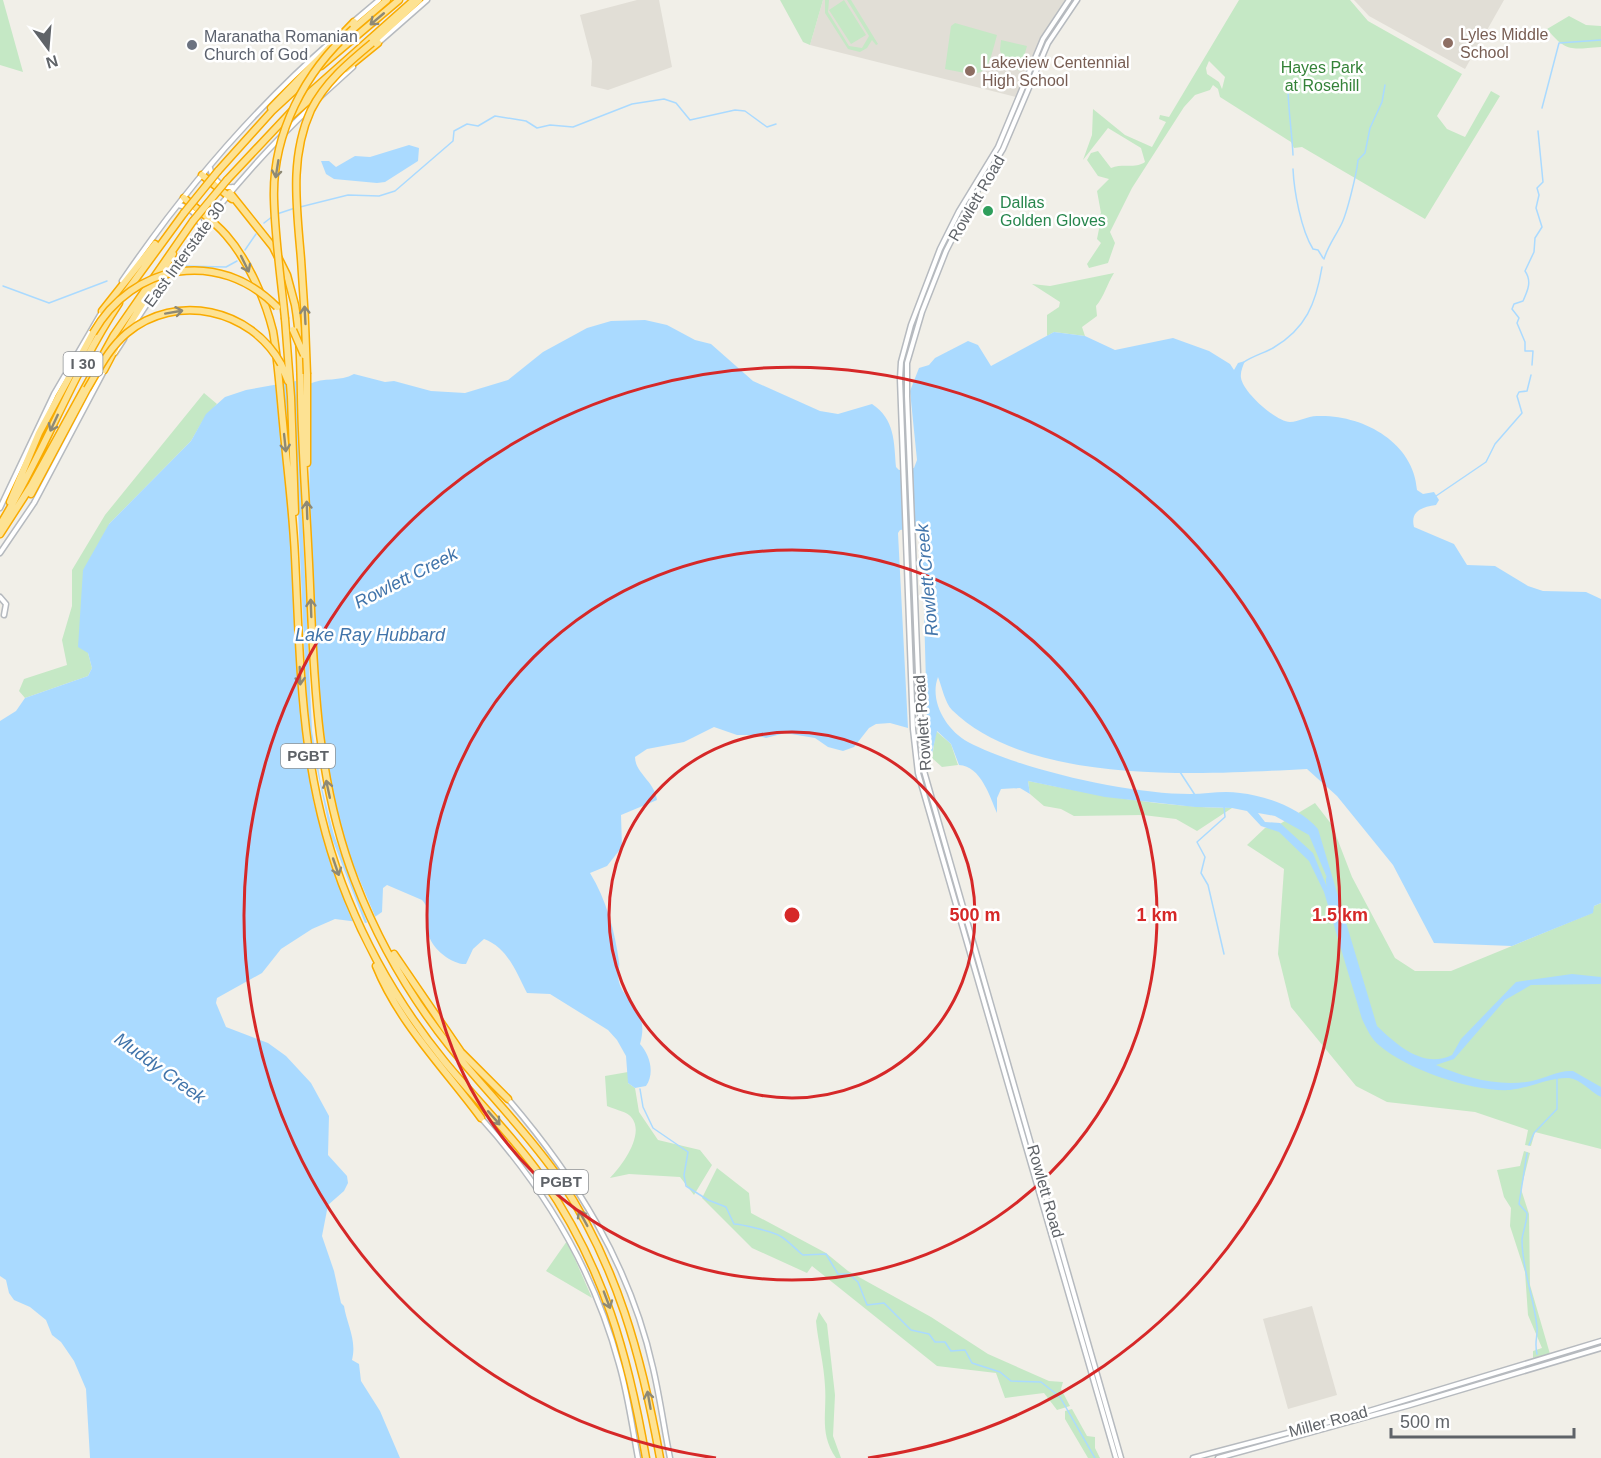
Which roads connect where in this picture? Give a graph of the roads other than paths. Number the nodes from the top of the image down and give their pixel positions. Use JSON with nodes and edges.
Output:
{"nodes":[{"id":1,"x":379,"y":0,"type":"edge"},
{"id":2,"x":387,"y":0,"type":"edge"},
{"id":3,"x":399,"y":0,"type":"edge"},
{"id":4,"x":414,"y":0,"type":"edge"},
{"id":5,"x":419,"y":0,"type":"edge"},
{"id":6,"x":427,"y":0,"type":"edge"},
{"id":7,"x":1069,"y":0,"type":"edge"},
{"id":8,"x":1077,"y":0,"type":"edge"},
{"id":9,"x":1054,"y":20,"type":"junction"},
{"id":10,"x":1060,"y":22,"type":"junction"},
{"id":11,"x":353,"y":25,"type":"junction"},
{"id":12,"x":375,"y":43,"type":"junction"},
{"id":13,"x":998,"y":147,"type":"junction"},
{"id":14,"x":1003,"y":149,"type":"junction"},
{"id":15,"x":209,"y":167,"type":"junction"},
{"id":16,"x":218,"y":171,"type":"junction"},
{"id":17,"x":202,"y":175,"type":"junction"},
{"id":18,"x":227,"y":180,"type":"junction"},
{"id":19,"x":235,"y":186,"type":"junction"},
{"id":20,"x":229,"y":194,"type":"junction"},
{"id":21,"x":184,"y":198,"type":"junction"},
{"id":22,"x":178,"y":206,"type":"junction"},
{"id":23,"x":959,"y":211,"type":"junction"},
{"id":24,"x":184,"y":213,"type":"junction"},
{"id":25,"x":965,"y":213,"type":"junction"},
{"id":26,"x":209,"y":218,"type":"junction"},
{"id":27,"x":193,"y":221,"type":"junction"},
{"id":28,"x":202,"y":227,"type":"junction"},
{"id":29,"x":102,"y":310,"type":"junction"},
{"id":30,"x":900,"y":367,"type":"junction"},
{"id":31,"x":907,"y":368,"type":"junction"},
{"id":32,"x":104,"y":370,"type":"junction"},
{"id":33,"x":307,"y":374,"type":"junction"},
{"id":34,"x":291,"y":396,"type":"junction"},
{"id":35,"x":305,"y":476,"type":"junction"},
{"id":36,"x":0,"y":508,"type":"edge"},
{"id":37,"x":0,"y":520,"type":"edge"},
{"id":38,"x":3,"y":526,"type":"edge"},
{"id":39,"x":909,"y":528,"type":"junction"},
{"id":40,"x":0,"y":534,"type":"edge"},
{"id":41,"x":0,"y":553,"type":"edge"},
{"id":42,"x":295,"y":554,"type":"junction"},
{"id":43,"x":0,"y":597,"type":"edge"},
{"id":44,"x":4,"y":615,"type":"dead end"},
{"id":45,"x":386,"y":946,"type":"junction"},
{"id":46,"x":372,"y":952,"type":"junction"},
{"id":47,"x":1012,"y":1095,"type":"junction"},
{"id":48,"x":508,"y":1099,"type":"joint"},
{"id":49,"x":1024,"y":1113,"type":"junction"},
{"id":50,"x":481,"y":1118,"type":"joint"},
{"id":51,"x":1601,"y":1341,"type":"edge"},
{"id":52,"x":1601,"y":1348,"type":"edge"},
{"id":53,"x":1524,"y":1365,"type":"junction"},
{"id":54,"x":1526,"y":1370,"type":"junction"},
{"id":55,"x":1501,"y":1372,"type":"junction"},
{"id":56,"x":1503,"y":1377,"type":"junction"},
{"id":57,"x":1105,"y":1399,"type":"junction"},
{"id":58,"x":1099,"y":1401,"type":"junction"},
{"id":59,"x":638,"y":1458,"type":"edge"},
{"id":60,"x":646,"y":1458,"type":"edge"},
{"id":61,"x":660,"y":1458,"type":"edge"},
{"id":62,"x":670,"y":1458,"type":"edge"},
{"id":63,"x":1116,"y":1458,"type":"edge"},
{"id":64,"x":1121,"y":1458,"type":"edge"},
{"id":65,"x":1192,"y":1458,"type":"edge"},
{"id":66,"x":1218,"y":1458,"type":"edge"}],
"edges":[{"from":1,"to":11,"type":"main road","name":"East Interstate 30"},
{"from":2,"to":11,"type":"highway"},
{"from":3,"to":16,"type":"highway","number":"I 30","one_way":true},
{"from":4,"to":18,"type":"highway","number":"I 30"},
{"from":5,"to":12,"type":"highway"},
{"from":6,"to":12,"type":"main road","name":"East Interstate 30"},
{"from":7,"to":9,"type":"main road","name":"Rowlett Road"},
{"from":8,"to":10,"type":"main road","name":"Rowlett Road"},
{"from":9,"to":10,"type":"main road"},
{"from":9,"to":13,"type":"main road","name":"Rowlett Road"},
{"from":10,"to":14,"type":"main road","name":"Rowlett Road"},
{"from":11,"to":15,"type":"main road","name":"East Interstate 30"},
{"from":11,"to":16,"type":"highway"},
{"from":11,"to":34,"type":"highway","one_way":true,"bridge":true},
{"from":12,"to":18,"type":"highway"},
{"from":12,"to":19,"type":"main road","name":"East Interstate 30"},
{"from":33,"to":12,"type":"highway","one_way":true,"bridge":true},
{"from":13,"to":14,"type":"main road"},
{"from":13,"to":23,"type":"main road","name":"Rowlett Road"},
{"from":14,"to":25,"type":"main road","name":"Rowlett Road"},
{"from":15,"to":17,"type":"main road","name":"East Interstate 30"},
{"from":15,"to":19,"type":"main road"},
{"from":16,"to":24,"type":"highway","number":"I 30","bridge":true},
{"from":17,"to":20,"type":"highway"},
{"from":17,"to":21,"type":"main road","name":"East Interstate 30"},
{"from":18,"to":27,"type":"highway","number":"I 30","bridge":true},
{"from":19,"to":20,"type":"main road","name":"East Interstate 30"},
{"from":20,"to":26,"type":"main road","name":"East Interstate 30"},
{"from":20,"to":35,"type":"highway"},
{"from":21,"to":22,"type":"main road","name":"East Interstate 30"},
{"from":21,"to":26,"type":"highway"},
{"from":22,"to":28,"type":"main road"},
{"from":22,"to":29,"type":"main road","name":"East Interstate 30"},
{"from":23,"to":25,"type":"main road"},
{"from":23,"to":30,"type":"main road","name":"Rowlett Road"},
{"from":24,"to":29,"type":"highway"},
{"from":24,"to":38,"type":"highway","number":"I 30","one_way":true},
{"from":25,"to":31,"type":"main road","name":"Rowlett Road"},
{"from":26,"to":28,"type":"main road","name":"East Interstate 30"},
{"from":26,"to":42,"type":"highway","one_way":true,"bridge":true},
{"from":27,"to":32,"type":"highway"},
{"from":27,"to":38,"type":"highway","number":"I 30"},
{"from":28,"to":32,"type":"main road","name":"East Interstate 30"},
{"from":29,"to":36,"type":"main road","name":"East Interstate 30"},
{"from":30,"to":31,"type":"main road"},
{"from":30,"to":39,"type":"main road","name":"Rowlett Road"},
{"from":31,"to":39,"type":"main road","name":"Rowlett Road"},
{"from":32,"to":41,"type":"main road","name":"East Interstate 30"},
{"from":33,"to":35,"type":"highway"},
{"from":33,"to":37,"type":"highway","bridge":true},
{"from":38,"to":34,"type":"highway","one_way":true,"bridge":true},
{"from":34,"to":42,"type":"highway"},
{"from":45,"to":35,"type":"highway","number":"PGBT","one_way":true},
{"from":38,"to":40,"type":"highway","number":"I 30"},
{"from":39,"to":47,"type":"main road","name":"Rowlett Road"},
{"from":39,"to":49,"type":"main road","name":"Rowlett Road"},
{"from":42,"to":46,"type":"highway","number":"PGBT","one_way":true},
{"from":43,"to":44,"type":"main road"},
{"from":45,"to":48,"type":"highway"},
{"from":61,"to":45,"type":"highway","number":"PGBT","one_way":true},
{"from":46,"to":50,"type":"highway"},
{"from":46,"to":60,"type":"highway","number":"PGBT","one_way":true},
{"from":47,"to":49,"type":"main road"},
{"from":47,"to":58,"type":"main road","name":"Rowlett Road"},
{"from":48,"to":62,"type":"main road"},
{"from":49,"to":57,"type":"main road","name":"Rowlett Road"},
{"from":50,"to":59,"type":"main road"},
{"from":51,"to":53,"type":"main road","name":"Miller Road"},
{"from":52,"to":54,"type":"main road","name":"Miller Road"},
{"from":53,"to":54,"type":"main road"},
{"from":53,"to":55,"type":"main road","name":"Miller Road"},
{"from":54,"to":56,"type":"main road","name":"Miller Road"},
{"from":55,"to":56,"type":"main road"},
{"from":55,"to":65,"type":"main road","name":"Miller Road"},
{"from":56,"to":66,"type":"main road","name":"Miller Road"},
{"from":57,"to":58,"type":"main road"},
{"from":57,"to":64,"type":"main road","name":"Rowlett Road"},
{"from":58,"to":63,"type":"main road","name":"Rowlett Road"}]}
